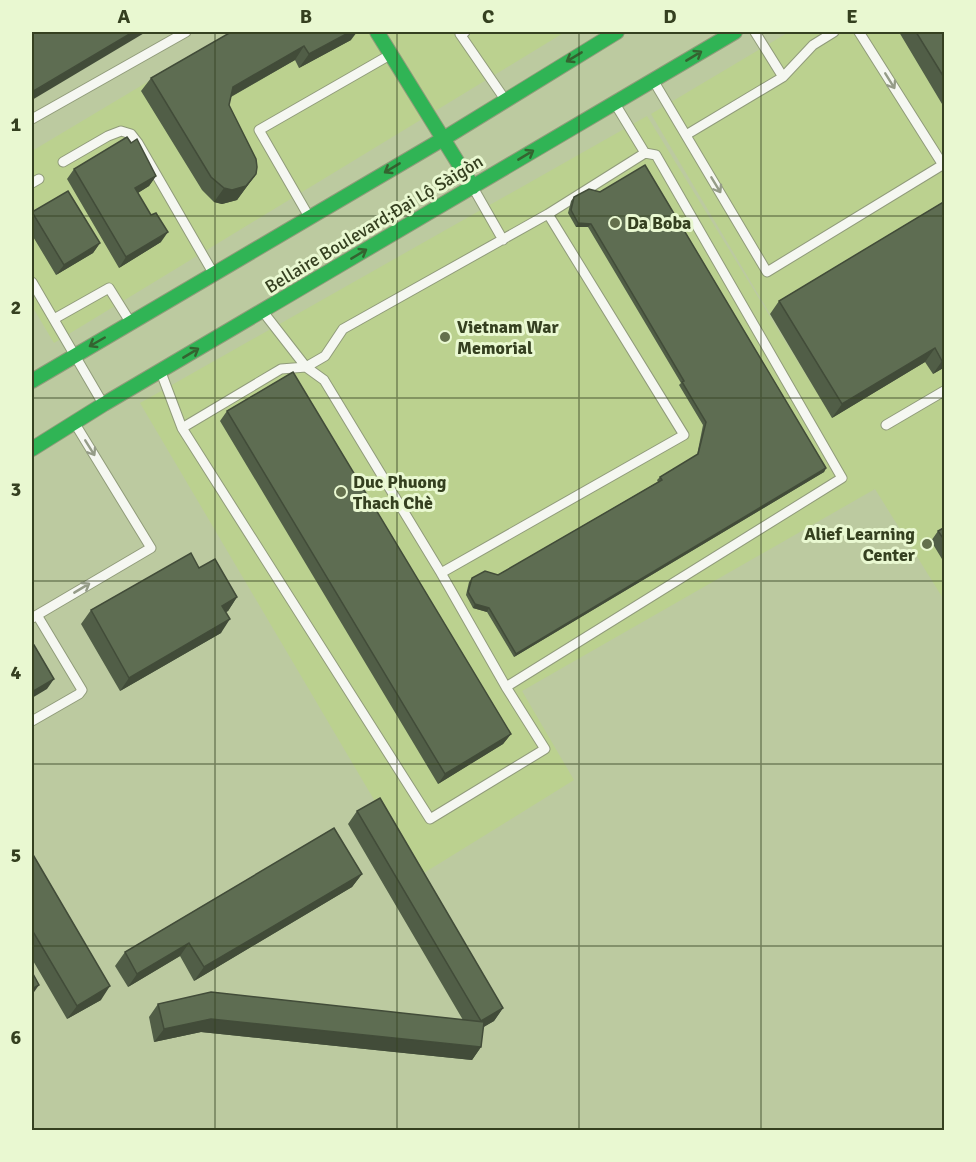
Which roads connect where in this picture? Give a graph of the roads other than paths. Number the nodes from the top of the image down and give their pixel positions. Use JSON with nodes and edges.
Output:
{"nodes":[{"id":1,"x":186,"y":32,"type":"edge"},
{"id":2,"x":377,"y":32,"type":"edge"},
{"id":3,"x":465,"y":32,"type":"edge"},
{"id":4,"x":616,"y":32,"type":"edge"},
{"id":5,"x":735,"y":32,"type":"edge"},
{"id":6,"x":755,"y":32,"type":"edge"},
{"id":7,"x":834,"y":32,"type":"edge"},
{"id":8,"x":859,"y":32,"type":"edge"},
{"id":9,"x":390,"y":54,"type":"junction"},
{"id":10,"x":783,"y":77,"type":"junction"},
{"id":11,"x":653,"y":80,"type":"junction"},
{"id":12,"x":505,"y":100,"type":"junction"},
{"id":13,"x":614,"y":103,"type":"junction"},
{"id":14,"x":32,"y":119,"type":"edge"},
{"id":15,"x":686,"y":135,"type":"junction"},
{"id":16,"x":443,"y":139,"type":"junction"},
{"id":17,"x":645,"y":153,"type":"junction"},
{"id":18,"x":63,"y":162,"type":"dead end"},
{"id":19,"x":944,"y":165,"type":"edge"},
{"id":20,"x":472,"y":187,"type":"junction"},
{"id":21,"x":548,"y":214,"type":"junction"},
{"id":22,"x":309,"y":218,"type":"junction"},
{"id":23,"x":502,"y":240,"type":"junction"},
{"id":24,"x":213,"y":273,"type":"junction"},
{"id":25,"x":32,"y":282,"type":"edge"},
{"id":26,"x":262,"y":311,"type":"junction"},
{"id":27,"x":54,"y":319,"type":"junction"},
{"id":28,"x":130,"y":322,"type":"junction"},
{"id":29,"x":75,"y":355,"type":"junction"},
{"id":30,"x":306,"y":367,"type":"junction"},
{"id":31,"x":160,"y":371,"type":"junction"},
{"id":32,"x":32,"y":381,"type":"edge"},
{"id":33,"x":945,"y":391,"type":"edge"},
{"id":34,"x":104,"y":404,"type":"junction"},
{"id":35,"x":74,"y":423,"type":"junction"},
{"id":36,"x":886,"y":425,"type":"dead end"},
{"id":37,"x":182,"y":428,"type":"junction"},
{"id":38,"x":32,"y":449,"type":"edge"},
{"id":39,"x":441,"y":573,"type":"junction"},
{"id":40,"x":34,"y":617,"type":"edge"},
{"id":41,"x":506,"y":687,"type":"junction"},
{"id":42,"x":32,"y":721,"type":"edge"}],
"edges":[{"from":1,"to":14,"type":"lane"},
{"from":2,"to":9,"type":"main road"},
{"from":3,"to":12,"type":"lane"},
{"from":4,"to":12,"type":"main road","one_way":true},
{"from":11,"to":5,"type":"main road","name":"Bellaire Boulevard;Đại Lộ Sàigòn","one_way":true},
{"from":6,"to":10,"type":"lane"},
{"from":7,"to":10,"type":"lane"},
{"from":8,"to":19,"type":"lane","one_way":true},
{"from":9,"to":16,"type":"main road"},
{"from":9,"to":22,"type":"lane"},
{"from":10,"to":15,"type":"lane"},
{"from":11,"to":13,"type":"main road","name":"Bellaire Boulevard;Đại Lộ Sàigòn"},
{"from":11,"to":15,"type":"lane"},
{"from":12,"to":16,"type":"main road"},
{"from":13,"to":17,"type":"lane"},
{"from":20,"to":13,"type":"main road","name":"Bellaire Boulevard;Đại Lộ Sàigòn","one_way":true},
{"from":15,"to":19,"type":"lane","one_way":true},
{"from":16,"to":20,"type":"main road"},
{"from":16,"to":22,"type":"main road","one_way":true},
{"from":17,"to":21,"type":"lane"},
{"from":17,"to":41,"type":"lane"},
{"from":18,"to":24,"type":"lane"},
{"from":20,"to":23,"type":"lane"},
{"from":26,"to":20,"type":"main road","name":"Bellaire Boulevard;Đại Lộ Sàigòn","one_way":true},
{"from":21,"to":23,"type":"lane"},
{"from":21,"to":39,"type":"lane"},
{"from":22,"to":24,"type":"main road"},
{"from":23,"to":30,"type":"lane"},
{"from":24,"to":28,"type":"main road"},
{"from":25,"to":27,"type":"lane"},
{"from":26,"to":30,"type":"lane"},
{"from":31,"to":26,"type":"main road","name":"Bellaire Boulevard;Đại Lộ Sàigòn","one_way":true},
{"from":27,"to":28,"type":"lane"},
{"from":27,"to":29,"type":"lane"},
{"from":28,"to":29,"type":"main road","one_way":true},
{"from":29,"to":32,"type":"main road"},
{"from":29,"to":34,"type":"lane"},
{"from":30,"to":37,"type":"lane"},
{"from":30,"to":39,"type":"lane"},
{"from":31,"to":34,"type":"main road","name":"Bellaire Boulevard;Đại Lộ Sàigòn"},
{"from":31,"to":37,"type":"lane"},
{"from":33,"to":36,"type":"lane"},
{"from":34,"to":35,"type":"main road","name":"Bellaire Boulevard;Đại Lộ Sàigòn"},
{"from":35,"to":38,"type":"main road","name":"Bellaire Boulevard;Đại Lộ Sàigòn"},
{"from":35,"to":40,"type":"lane"},
{"from":37,"to":41,"type":"lane"},
{"from":39,"to":41,"type":"lane"},
{"from":40,"to":42,"type":"lane"}]}
